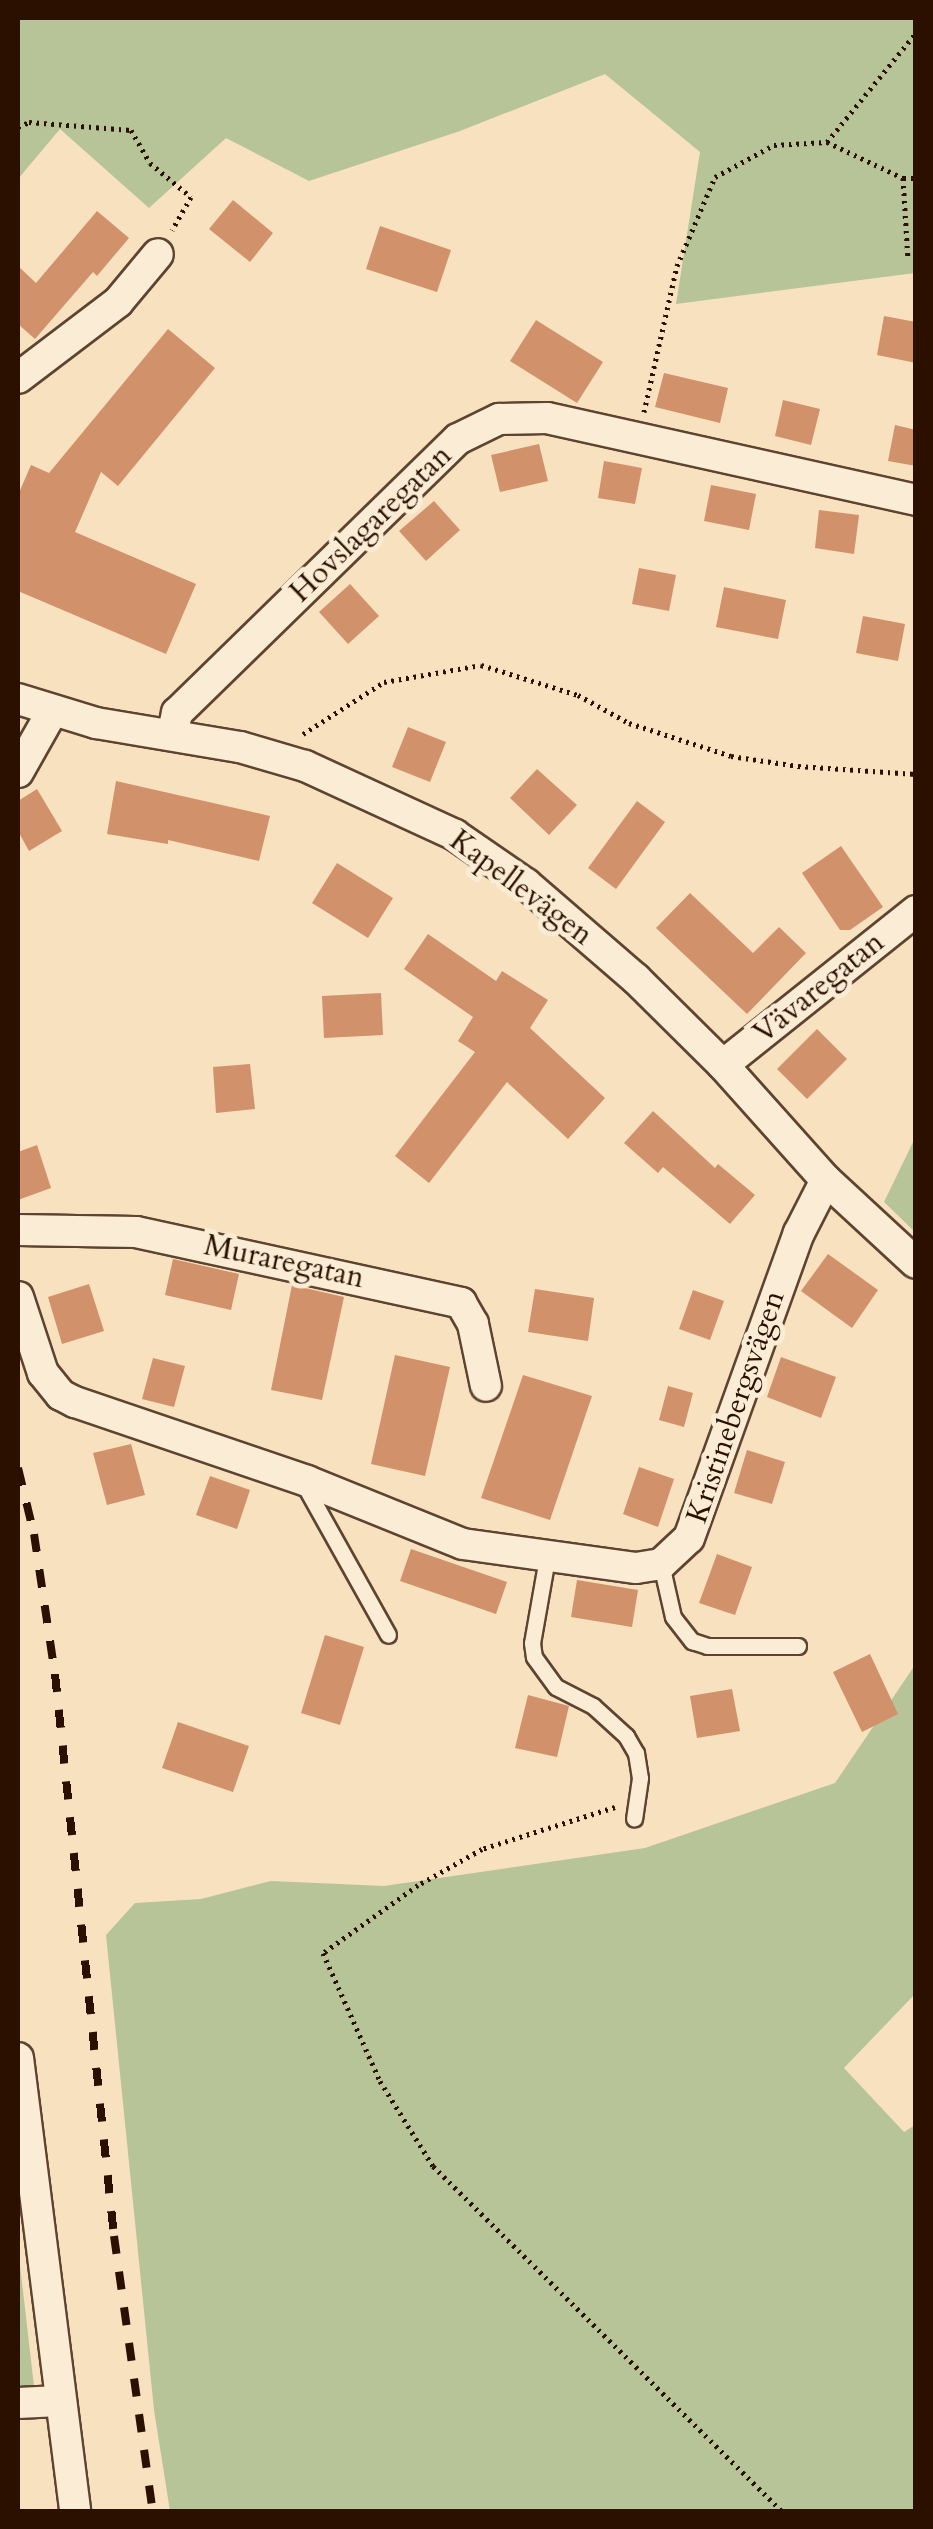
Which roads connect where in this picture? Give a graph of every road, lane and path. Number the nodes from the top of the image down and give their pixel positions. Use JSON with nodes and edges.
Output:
{"nodes":[{"id":1,"x":916,"y":33,"type":"edge"},
{"id":2,"x":18,"y":127,"type":"edge"},
{"id":3,"x":826,"y":142,"type":"junction"},
{"id":4,"x":903,"y":178,"type":"junction"},
{"id":5,"x":916,"y":178,"type":"edge"},
{"id":6,"x":158,"y":254,"type":"joint"},
{"id":7,"x":908,"y":260,"type":"dead end"},
{"id":8,"x":18,"y":378,"type":"edge"},
{"id":9,"x":638,"y":438,"type":"junction"},
{"id":10,"x":916,"y":500,"type":"edge"},
{"id":11,"x":18,"y":699,"type":"edge"},
{"id":12,"x":52,"y":712,"type":"junction"},
{"id":13,"x":172,"y":735,"type":"junction"},
{"id":14,"x":285,"y":760,"type":"junction"},
{"id":15,"x":18,"y":772,"type":"edge"},
{"id":16,"x":916,"y":774,"type":"edge"},
{"id":17,"x":916,"y":910,"type":"edge"},
{"id":18,"x":722,"y":1065,"type":"junction"},
{"id":19,"x":826,"y":1180,"type":"junction"},
{"id":20,"x":18,"y":1230,"type":"edge"},
{"id":21,"x":916,"y":1263,"type":"edge"},
{"id":22,"x":18,"y":1297,"type":"edge"},
{"id":23,"x":486,"y":1386,"type":"dead end"},
{"id":24,"x":307,"y":1481,"type":"junction"},
{"id":25,"x":546,"y":1558,"type":"junction"},
{"id":26,"x":661,"y":1564,"type":"junction"},
{"id":27,"x":388,"y":1635,"type":"dead end"},
{"id":28,"x":798,"y":1646,"type":"dead end"},
{"id":29,"x":636,"y":1801,"type":"junction"},
{"id":30,"x":634,"y":1818,"type":"dead end"},
{"id":31,"x":18,"y":2058,"type":"edge"},
{"id":32,"x":60,"y":2401,"type":"junction"},
{"id":33,"x":18,"y":2403,"type":"edge"},
{"id":34,"x":75,"y":2512,"type":"edge"},
{"id":35,"x":783,"y":2512,"type":"edge"}],
"edges":[{"from":1,"to":3,"type":"path"},
{"from":2,"to":6,"type":"path"},
{"from":3,"to":4,"type":"path"},
{"from":3,"to":9,"type":"path"},
{"from":4,"to":5,"type":"path"},
{"from":4,"to":7,"type":"path"},
{"from":6,"to":8,"type":"street"},
{"from":9,"to":10,"type":"street","name":"Hovslagaregatan"},
{"from":9,"to":13,"type":"street","name":"Hovslagaregatan"},
{"from":11,"to":12,"type":"street","name":"Kapellevägen"},
{"from":12,"to":13,"type":"street","name":"Kapellevägen"},
{"from":12,"to":15,"type":"street"},
{"from":13,"to":14,"type":"street","name":"Kapellevägen"},
{"from":14,"to":16,"type":"path"},
{"from":14,"to":18,"type":"street","name":"Kapellevägen"},
{"from":17,"to":18,"type":"street","name":"Vävaregatan"},
{"from":18,"to":19,"type":"street","name":"Kapellevägen"},
{"from":19,"to":21,"type":"street","name":"Kapellevägen"},
{"from":19,"to":26,"type":"street","name":"Kristinebergsvägen"},
{"from":20,"to":23,"type":"street","name":"Muraregatan"},
{"from":22,"to":24,"type":"street"},
{"from":24,"to":25,"type":"street"},
{"from":24,"to":27,"type":"lane"},
{"from":25,"to":26,"type":"street"},
{"from":25,"to":29,"type":"lane"},
{"from":26,"to":28,"type":"lane"},
{"from":29,"to":30,"type":"lane"},
{"from":29,"to":35,"type":"path"},
{"from":31,"to":32,"type":"street"},
{"from":32,"to":33,"type":"street"},
{"from":32,"to":34,"type":"street"}]}
